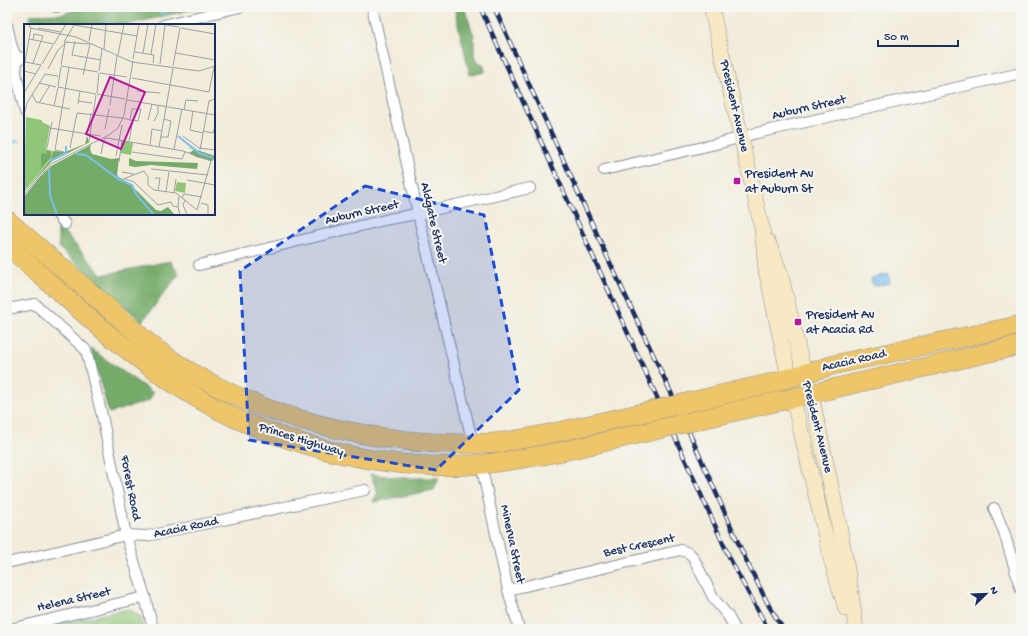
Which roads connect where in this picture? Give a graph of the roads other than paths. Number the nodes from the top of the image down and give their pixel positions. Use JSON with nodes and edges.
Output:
{"nodes":[{"id":1,"x":240,"y":7,"type":"edge"},
{"id":2,"x":372,"y":7,"type":"edge"},
{"id":3,"x":711,"y":7,"type":"edge"},
{"id":4,"x":167,"y":24,"type":"edge"},
{"id":5,"x":7,"y":25,"type":"edge"},
{"id":6,"x":16,"y":59,"type":"edge"},
{"id":7,"x":1021,"y":73,"type":"edge"},
{"id":8,"x":24,"y":108,"type":"edge"},
{"id":9,"x":742,"y":138,"type":"junction"},
{"id":10,"x":604,"y":170,"type":"dead end"},
{"id":11,"x":530,"y":188,"type":"dead end"},
{"id":12,"x":418,"y":214,"type":"junction"},
{"id":13,"x":58,"y":215,"type":"edge"},
{"id":14,"x":7,"y":220,"type":"edge"},
{"id":15,"x":65,"y":224,"type":"dead end"},
{"id":16,"x":7,"y":245,"type":"edge"},
{"id":17,"x":199,"y":265,"type":"dead end"},
{"id":18,"x":7,"y":309,"type":"edge"},
{"id":19,"x":1021,"y":325,"type":"edge"},
{"id":20,"x":1021,"y":345,"type":"edge"},
{"id":21,"x":797,"y":375,"type":"junction"},
{"id":22,"x":802,"y":396,"type":"junction"},
{"id":23,"x":642,"y":413,"type":"joint"},
{"id":24,"x":651,"y":431,"type":"joint"},
{"id":25,"x":473,"y":444,"type":"junction"},
{"id":26,"x":481,"y":464,"type":"junction"},
{"id":27,"x":365,"y":490,"type":"dead end"},
{"id":28,"x":994,"y":508,"type":"dead end"},
{"id":29,"x":126,"y":535,"type":"junction"},
{"id":30,"x":7,"y":563,"type":"edge"},
{"id":31,"x":508,"y":590,"type":"junction"},
{"id":32,"x":1021,"y":590,"type":"edge"},
{"id":33,"x":145,"y":597,"type":"junction"},
{"id":34,"x":10,"y":629,"type":"edge"},
{"id":35,"x":154,"y":629,"type":"edge"},
{"id":36,"x":517,"y":629,"type":"edge"},
{"id":37,"x":735,"y":629,"type":"edge"},
{"id":38,"x":855,"y":629,"type":"edge"}],
"edges":[{"from":1,"to":4,"type":"street"},
{"from":2,"to":12,"type":"street","name":"Aldgate Street"},
{"from":3,"to":9,"type":"street","name":"President Avenue"},
{"from":5,"to":6,"type":"street"},
{"from":6,"to":8,"type":"street"},
{"from":7,"to":9,"type":"street","name":"Auburn Street"},
{"from":9,"to":10,"type":"street","name":"Auburn Street"},
{"from":9,"to":21,"type":"street","name":"President Avenue"},
{"from":11,"to":12,"type":"street","name":"Auburn Street"},
{"from":12,"to":17,"type":"street","name":"Auburn Street"},
{"from":12,"to":25,"type":"street","name":"Aldgate Street"},
{"from":13,"to":15,"type":"street"},
{"from":14,"to":25,"type":"highway","name":"Princes Highway"},
{"from":16,"to":26,"type":"highway","name":"Princes Highway"},
{"from":18,"to":29,"type":"street","name":"Forest Road"},
{"from":19,"to":21,"type":"highway","name":"Acacia Road"},
{"from":20,"to":22,"type":"highway","name":"Acacia Road"},
{"from":21,"to":22,"type":"highway","name":"President Avenue"},
{"from":21,"to":23,"type":"highway","name":"Acacia Road","bridge":true},
{"from":22,"to":24,"type":"highway","name":"Acacia Road","bridge":true},
{"from":22,"to":38,"type":"street","name":"President Avenue"},
{"from":23,"to":25,"type":"highway","name":"Princes Highway"},
{"from":24,"to":26,"type":"highway","name":"Princes Highway"},
{"from":26,"to":31,"type":"street","name":"Minerva Street"},
{"from":27,"to":29,"type":"street","name":"Acacia Road"},
{"from":28,"to":32,"type":"street"},
{"from":29,"to":30,"type":"street","name":"Acacia Road"},
{"from":29,"to":33,"type":"street","name":"Forest Road"},
{"from":31,"to":36,"type":"street","name":"Minerva Street"},
{"from":31,"to":37,"type":"street","name":"Best Crescent"},
{"from":33,"to":34,"type":"street","name":"Helena Street"},
{"from":33,"to":35,"type":"street","name":"Forest Road"}]}
